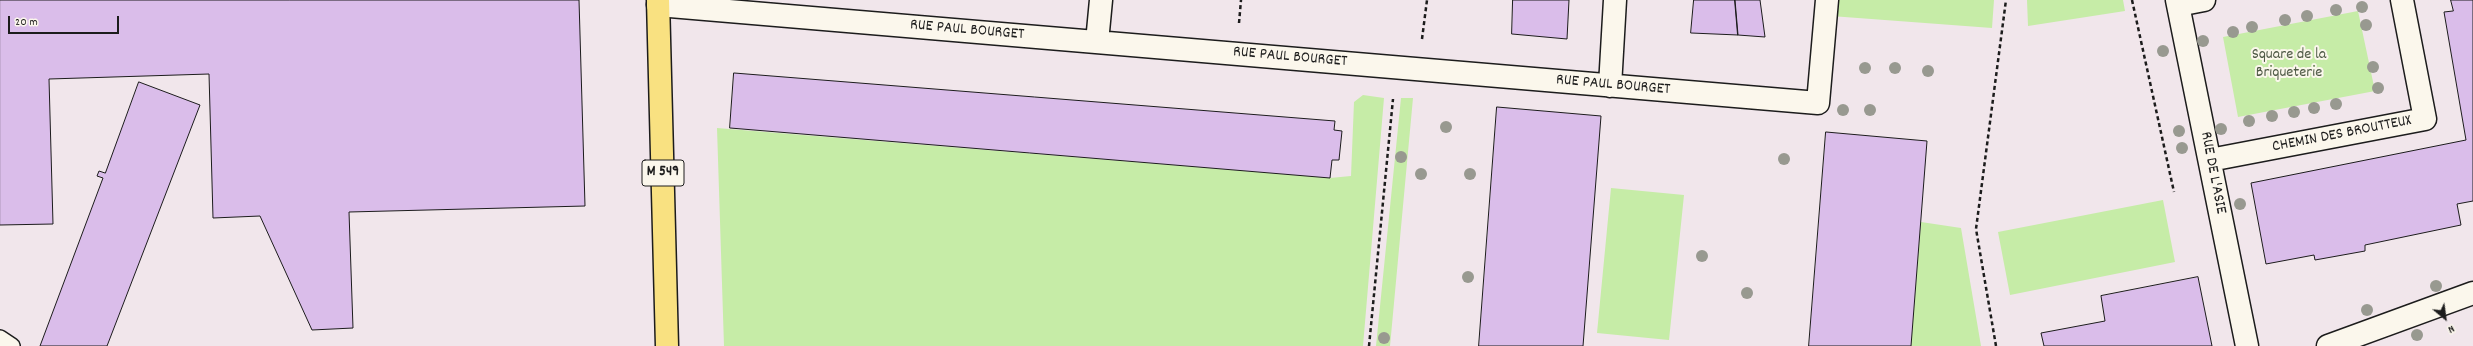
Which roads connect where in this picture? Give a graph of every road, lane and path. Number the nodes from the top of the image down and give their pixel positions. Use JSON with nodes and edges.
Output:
{"nodes":[{"id":1,"x":1101,"y":0,"type":"edge"},
{"id":2,"x":1427,"y":0,"type":"edge"},
{"id":3,"x":1615,"y":0,"type":"edge"},
{"id":4,"x":1827,"y":0,"type":"edge"},
{"id":5,"x":2006,"y":0,"type":"edge"},
{"id":6,"x":2132,"y":0,"type":"edge"},
{"id":7,"x":2204,"y":0,"type":"edge"},
{"id":8,"x":2402,"y":0,"type":"edge"},
{"id":9,"x":658,"y":2,"type":"edge"},
{"id":10,"x":2178,"y":2,"type":"edge"},
{"id":11,"x":817,"y":9,"type":"edge"},
{"id":12,"x":1097,"y":42,"type":"junction"},
{"id":13,"x":1397,"y":66,"type":"junction"},
{"id":14,"x":1419,"y":69,"type":"junction"},
{"id":15,"x":1610,"y":86,"type":"junction"},
{"id":16,"x":2210,"y":160,"type":"junction"},
{"id":17,"x":2174,"y":192,"type":"dead end"},
{"id":18,"x":2473,"y":293,"type":"edge"},
{"id":19,"x":0,"y":338,"type":"edge"},
{"id":20,"x":12,"y":346,"type":"edge"},
{"id":21,"x":667,"y":346,"type":"edge"},
{"id":22,"x":1369,"y":346,"type":"edge"},
{"id":23,"x":1996,"y":346,"type":"edge"},
{"id":24,"x":2247,"y":346,"type":"edge"},
{"id":25,"x":2328,"y":346,"type":"edge"}],
"edges":[{"from":1,"to":12,"type":"street"},
{"from":2,"to":14,"type":"path"},
{"from":3,"to":15,"type":"street"},
{"from":4,"to":15,"type":"street","name":"RUE PAUL BOURGET"},
{"from":5,"to":23,"type":"path"},
{"from":6,"to":17,"type":"path"},
{"from":7,"to":10,"type":"street"},
{"from":8,"to":16,"type":"street","name":"CHEMIN DES BROUTTEUX"},
{"from":9,"to":11,"type":"street","name":"RUE PAUL BOURGET"},
{"from":9,"to":21,"type":"main road","number":"M 549"},
{"from":10,"to":16,"type":"street","name":"RUE DE L'ASIE"},
{"from":11,"to":12,"type":"street","name":"RUE PAUL BOURGET"},
{"from":12,"to":13,"type":"street","name":"RUE PAUL BOURGET"},
{"from":13,"to":14,"type":"street","name":"RUE PAUL BOURGET"},
{"from":13,"to":22,"type":"path"},
{"from":14,"to":15,"type":"street","name":"RUE PAUL BOURGET"},
{"from":16,"to":24,"type":"street","name":"RUE DE L'ASIE"},
{"from":18,"to":25,"type":"street"},
{"from":19,"to":20,"type":"lane"}]}
